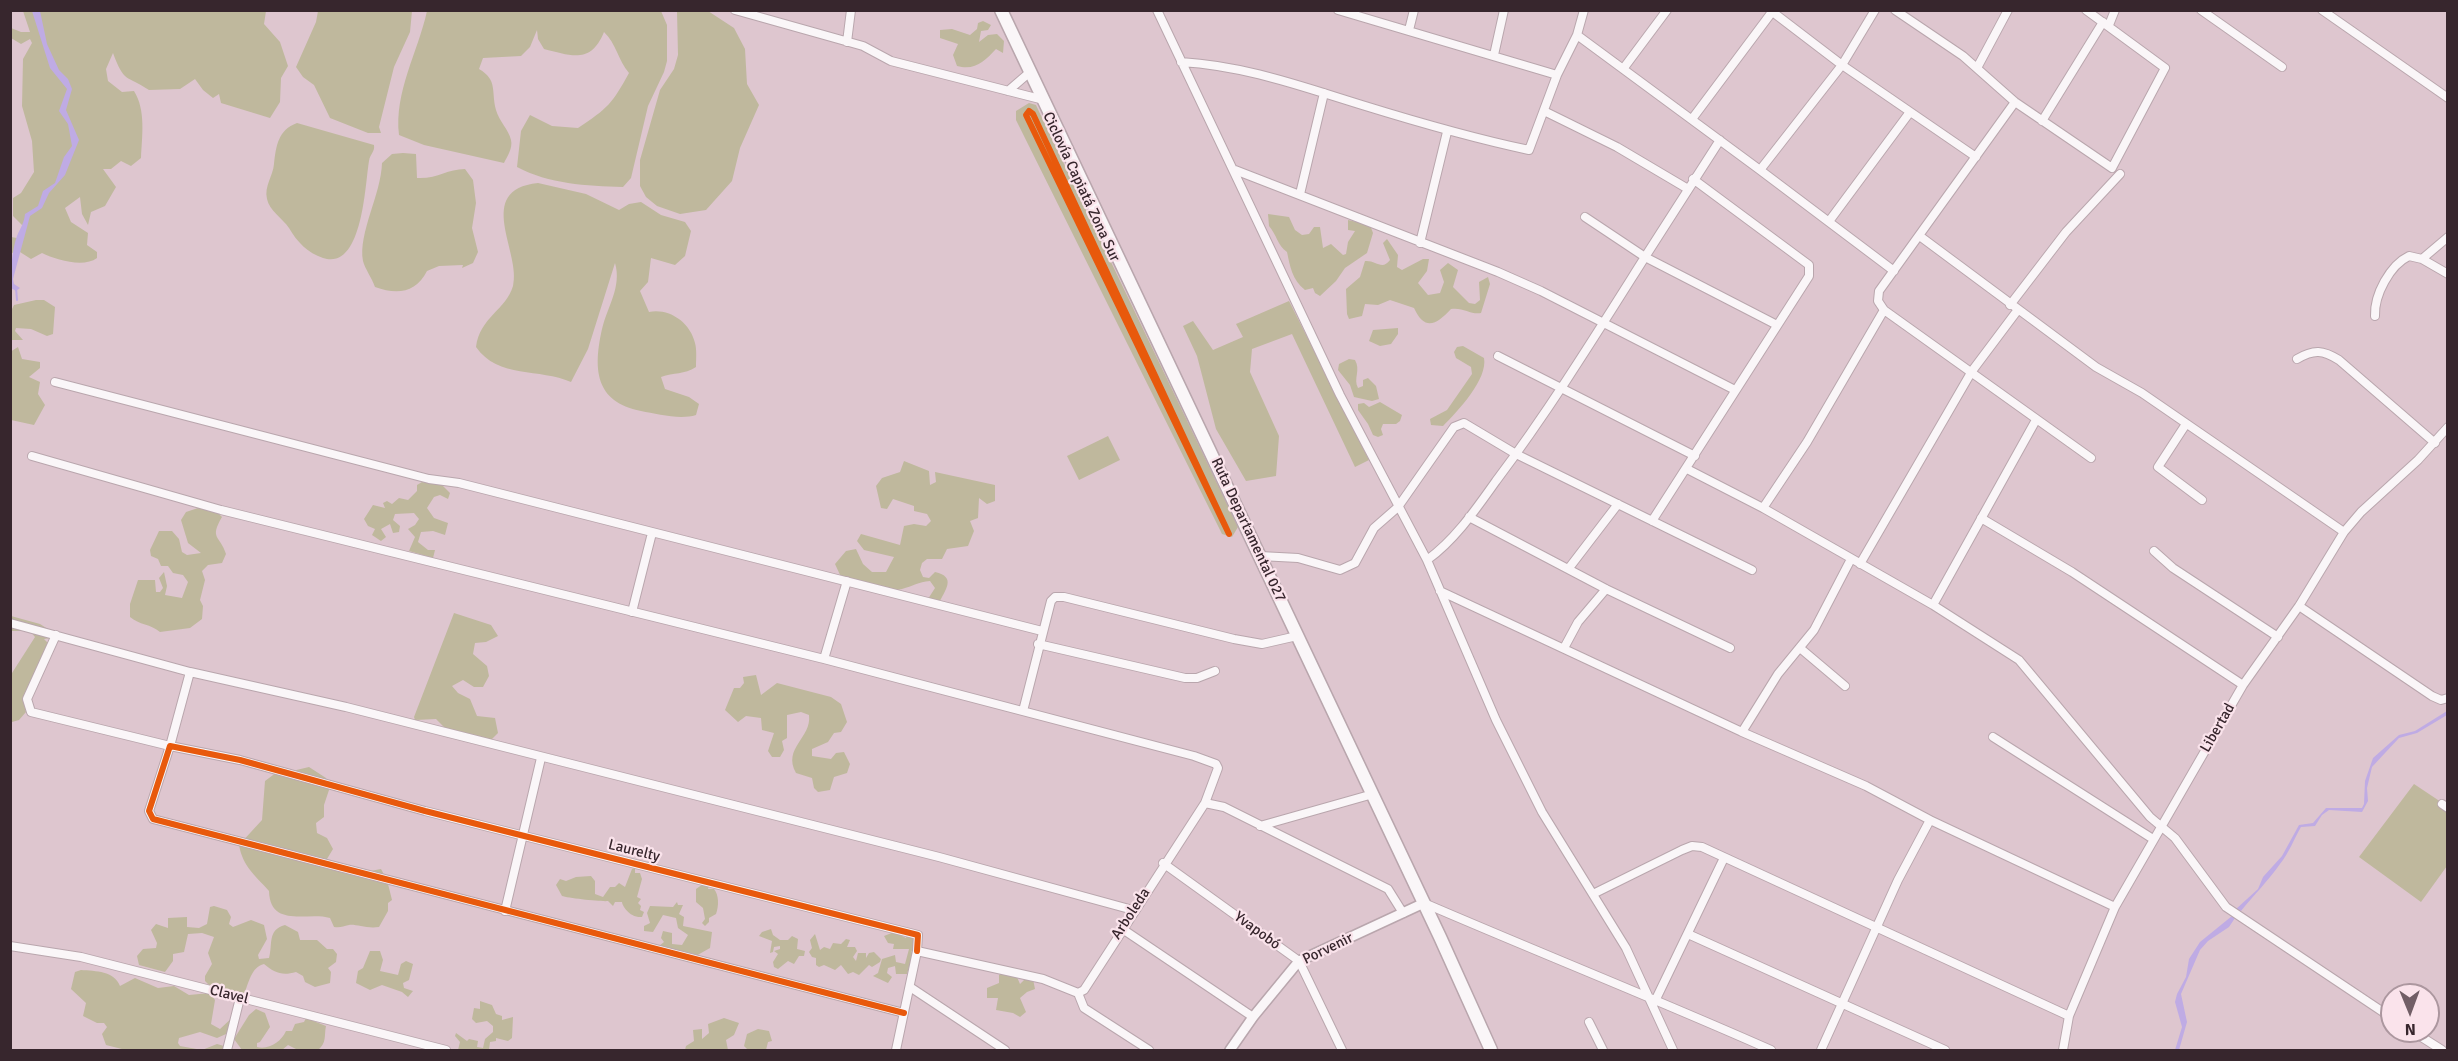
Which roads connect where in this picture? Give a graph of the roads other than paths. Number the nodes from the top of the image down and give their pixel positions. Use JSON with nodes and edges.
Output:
{"nodes":[{"id":1,"x":851,"y":10,"type":"edge"},
{"id":2,"x":1001,"y":10,"type":"edge"},
{"id":3,"x":1157,"y":10,"type":"edge"},
{"id":4,"x":1338,"y":10,"type":"edge"},
{"id":5,"x":1414,"y":10,"type":"edge"},
{"id":6,"x":1504,"y":10,"type":"edge"},
{"id":7,"x":1584,"y":10,"type":"edge"},
{"id":8,"x":1667,"y":10,"type":"edge"},
{"id":9,"x":1875,"y":10,"type":"edge"},
{"id":10,"x":1895,"y":10,"type":"edge"},
{"id":11,"x":2008,"y":10,"type":"edge"},
{"id":12,"x":2086,"y":10,"type":"edge"},
{"id":13,"x":2115,"y":10,"type":"edge"},
{"id":14,"x":2201,"y":10,"type":"edge"},
{"id":15,"x":2322,"y":10,"type":"edge"},
{"id":16,"x":739,"y":11,"type":"edge"},
{"id":17,"x":1771,"y":11,"type":"edge"},
{"id":18,"x":2106,"y":23,"type":"junction"},
{"id":19,"x":1409,"y":30,"type":"junction"},
{"id":20,"x":1577,"y":34,"type":"junction"},
{"id":21,"x":848,"y":42,"type":"junction"},
{"id":22,"x":1494,"y":55,"type":"junction"},
{"id":23,"x":1181,"y":62,"type":"junction"},
{"id":24,"x":1842,"y":65,"type":"junction"},
{"id":25,"x":2282,"y":67,"type":"dead end"},
{"id":26,"x":1977,"y":68,"type":"junction"},
{"id":27,"x":1623,"y":69,"type":"junction"},
{"id":28,"x":1030,"y":72,"type":"junction"},
{"id":29,"x":1557,"y":75,"type":"junction"},
{"id":30,"x":1008,"y":91,"type":"junction"},
{"id":31,"x":1324,"y":93,"type":"junction"},
{"id":32,"x":2448,"y":98,"type":"edge"},
{"id":33,"x":1044,"y":100,"type":"junction"},
{"id":34,"x":2015,"y":102,"type":"junction"},
{"id":35,"x":1544,"y":111,"type":"junction"},
{"id":36,"x":1910,"y":112,"type":"junction"},
{"id":37,"x":1692,"y":119,"type":"junction"},
{"id":38,"x":2042,"y":120,"type":"junction"},
{"id":39,"x":1448,"y":132,"type":"junction"},
{"id":40,"x":1720,"y":140,"type":"junction"},
{"id":41,"x":1976,"y":157,"type":"junction"},
{"id":42,"x":1235,"y":170,"type":"junction"},
{"id":43,"x":1760,"y":170,"type":"junction"},
{"id":44,"x":2120,"y":174,"type":"dead end"},
{"id":45,"x":1693,"y":179,"type":"junction"},
{"id":46,"x":1688,"y":189,"type":"junction"},
{"id":47,"x":1300,"y":194,"type":"junction"},
{"id":48,"x":1585,"y":217,"type":"dead end"},
{"id":49,"x":1830,"y":220,"type":"junction"},
{"id":50,"x":1921,"y":237,"type":"junction"},
{"id":51,"x":2448,"y":237,"type":"edge"},
{"id":52,"x":1420,"y":243,"type":"junction"},
{"id":53,"x":1645,"y":257,"type":"junction"},
{"id":54,"x":2422,"y":259,"type":"junction"},
{"id":55,"x":1894,"y":271,"type":"junction"},
{"id":56,"x":2448,"y":274,"type":"edge"},
{"id":57,"x":2010,"y":305,"type":"junction"},
{"id":58,"x":1884,"y":310,"type":"junction"},
{"id":59,"x":2017,"y":311,"type":"junction"},
{"id":60,"x":2375,"y":316,"type":"dead end"},
{"id":61,"x":1603,"y":322,"type":"junction"},
{"id":62,"x":1777,"y":325,"type":"junction"},
{"id":63,"x":1498,"y":356,"type":"dead end"},
{"id":64,"x":2297,"y":359,"type":"dead end"},
{"id":65,"x":1972,"y":371,"type":"junction"},
{"id":66,"x":55,"y":381,"type":"dead end"},
{"id":67,"x":1562,"y":389,"type":"junction"},
{"id":68,"x":1735,"y":390,"type":"junction"},
{"id":69,"x":2037,"y":420,"type":"junction"},
{"id":70,"x":2186,"y":424,"type":"junction"},
{"id":71,"x":2448,"y":427,"type":"edge"},
{"id":72,"x":2435,"y":443,"type":"junction"},
{"id":73,"x":1516,"y":454,"type":"junction"},
{"id":74,"x":32,"y":456,"type":"dead end"},
{"id":75,"x":1695,"y":456,"type":"junction"},
{"id":76,"x":2091,"y":458,"type":"dead end"},
{"id":77,"x":1687,"y":469,"type":"junction"},
{"id":78,"x":2202,"y":500,"type":"dead end"},
{"id":79,"x":1618,"y":504,"type":"junction"},
{"id":80,"x":1398,"y":507,"type":"junction"},
{"id":81,"x":1763,"y":508,"type":"junction"},
{"id":82,"x":1469,"y":517,"type":"junction"},
{"id":83,"x":1981,"y":518,"type":"junction"},
{"id":84,"x":1652,"y":521,"type":"junction"},
{"id":85,"x":652,"y":532,"type":"junction"},
{"id":86,"x":2344,"y":532,"type":"junction"},
{"id":87,"x":2154,"y":551,"type":"dead end"},
{"id":88,"x":1260,"y":556,"type":"junction"},
{"id":89,"x":1851,"y":559,"type":"junction"},
{"id":90,"x":1427,"y":560,"type":"junction"},
{"id":91,"x":1860,"y":564,"type":"junction"},
{"id":92,"x":1569,"y":568,"type":"junction"},
{"id":93,"x":1752,"y":570,"type":"dead end"},
{"id":94,"x":847,"y":581,"type":"junction"},
{"id":95,"x":1606,"y":589,"type":"junction"},
{"id":96,"x":1440,"y":591,"type":"junction"},
{"id":97,"x":1933,"y":605,"type":"junction"},
{"id":98,"x":2299,"y":606,"type":"junction"},
{"id":99,"x":632,"y":612,"type":"junction"},
{"id":100,"x":10,"y":623,"type":"edge"},
{"id":101,"x":1042,"y":632,"type":"junction"},
{"id":102,"x":56,"y":635,"type":"junction"},
{"id":103,"x":1298,"y":636,"type":"junction"},
{"id":104,"x":2278,"y":637,"type":"junction"},
{"id":105,"x":1038,"y":644,"type":"junction"},
{"id":106,"x":1564,"y":648,"type":"junction"},
{"id":107,"x":1730,"y":648,"type":"dead end"},
{"id":108,"x":1800,"y":648,"type":"junction"},
{"id":109,"x":824,"y":659,"type":"junction"},
{"id":110,"x":1215,"y":671,"type":"dead end"},
{"id":111,"x":190,"y":672,"type":"junction"},
{"id":112,"x":2243,"y":685,"type":"junction"},
{"id":113,"x":1845,"y":686,"type":"dead end"},
{"id":114,"x":2448,"y":698,"type":"edge"},
{"id":115,"x":1023,"y":711,"type":"junction"},
{"id":116,"x":1742,"y":732,"type":"junction"},
{"id":117,"x":1993,"y":738,"type":"dead end"},
{"id":118,"x":170,"y":746,"type":"junction"},
{"id":119,"x":541,"y":758,"type":"junction"},
{"id":120,"x":1373,"y":794,"type":"junction"},
{"id":121,"x":1205,"y":803,"type":"junction"},
{"id":122,"x":1930,"y":820,"type":"junction"},
{"id":123,"x":1260,"y":826,"type":"junction"},
{"id":124,"x":2161,"y":826,"type":"junction"},
{"id":125,"x":523,"y":836,"type":"junction"},
{"id":126,"x":2153,"y":839,"type":"junction"},
{"id":127,"x":1724,"y":858,"type":"junction"},
{"id":128,"x":1163,"y":863,"type":"junction"},
{"id":129,"x":1593,"y":894,"type":"junction"},
{"id":130,"x":1424,"y":903,"type":"junction"},
{"id":131,"x":2115,"y":907,"type":"junction"},
{"id":132,"x":1133,"y":910,"type":"junction"},
{"id":133,"x":505,"y":911,"type":"junction"},
{"id":134,"x":1403,"y":913,"type":"junction"},
{"id":135,"x":1876,"y":927,"type":"junction"},
{"id":136,"x":1121,"y":928,"type":"junction"},
{"id":137,"x":1688,"y":934,"type":"junction"},
{"id":138,"x":10,"y":946,"type":"edge"},
{"id":139,"x":917,"y":951,"type":"junction"},
{"id":140,"x":1299,"y":962,"type":"junction"},
{"id":141,"x":910,"y":987,"type":"junction"},
{"id":142,"x":1078,"y":993,"type":"junction"},
{"id":143,"x":240,"y":998,"type":"junction"},
{"id":144,"x":1652,"y":998,"type":"junction"},
{"id":145,"x":1842,"y":1004,"type":"junction"},
{"id":146,"x":2380,"y":1010,"type":"edge"},
{"id":147,"x":904,"y":1013,"type":"junction"},
{"id":148,"x":2069,"y":1016,"type":"junction"},
{"id":149,"x":1253,"y":1017,"type":"junction"},
{"id":150,"x":1589,"y":1022,"type":"dead end"},
{"id":151,"x":227,"y":1050,"type":"edge"},
{"id":152,"x":446,"y":1050,"type":"edge"},
{"id":153,"x":896,"y":1050,"type":"edge"},
{"id":154,"x":1005,"y":1050,"type":"edge"},
{"id":155,"x":1149,"y":1050,"type":"edge"},
{"id":156,"x":1230,"y":1050,"type":"edge"},
{"id":157,"x":1342,"y":1050,"type":"edge"},
{"id":158,"x":1491,"y":1050,"type":"edge"},
{"id":159,"x":1603,"y":1050,"type":"edge"},
{"id":160,"x":1673,"y":1050,"type":"edge"},
{"id":161,"x":1771,"y":1050,"type":"edge"},
{"id":162,"x":1821,"y":1050,"type":"edge"},
{"id":163,"x":1945,"y":1050,"type":"edge"},
{"id":164,"x":2063,"y":1050,"type":"edge"}],
"edges":[{"from":1,"to":21,"type":"street"},
{"from":2,"to":28,"type":"main road","name":"Ruta Departamental 027"},
{"from":3,"to":23,"type":"street"},
{"from":4,"to":19,"type":"street"},
{"from":5,"to":19,"type":"street"},
{"from":6,"to":22,"type":"street"},
{"from":7,"to":20,"type":"street"},
{"from":8,"to":27,"type":"street"},
{"from":9,"to":24,"type":"street"},
{"from":10,"to":26,"type":"street"},
{"from":11,"to":26,"type":"street"},
{"from":12,"to":18,"type":"street"},
{"from":13,"to":18,"type":"street"},
{"from":14,"to":25,"type":"street"},
{"from":15,"to":32,"type":"street"},
{"from":16,"to":21,"type":"street"},
{"from":17,"to":24,"type":"street"},
{"from":17,"to":37,"type":"street"},
{"from":18,"to":38,"type":"street"},
{"from":18,"to":38,"type":"street"},
{"from":19,"to":22,"type":"street"},
{"from":20,"to":27,"type":"street"},
{"from":20,"to":29,"type":"street"},
{"from":21,"to":30,"type":"street"},
{"from":22,"to":29,"type":"street"},
{"from":23,"to":31,"type":"street"},
{"from":23,"to":42,"type":"street"},
{"from":24,"to":36,"type":"street"},
{"from":24,"to":43,"type":"street"},
{"from":26,"to":34,"type":"street"},
{"from":27,"to":37,"type":"street"},
{"from":28,"to":30,"type":"street"},
{"from":28,"to":33,"type":"main road","name":"Ruta Departamental 027"},
{"from":29,"to":35,"type":"street"},
{"from":30,"to":33,"type":"street"},
{"from":31,"to":39,"type":"street"},
{"from":31,"to":47,"type":"street"},
{"from":33,"to":88,"type":"main road","name":"Ruta Departamental 027"},
{"from":34,"to":38,"type":"street"},
{"from":34,"to":41,"type":"street"},
{"from":35,"to":39,"type":"street"},
{"from":35,"to":46,"type":"street"},
{"from":36,"to":41,"type":"street"},
{"from":36,"to":49,"type":"street"},
{"from":37,"to":40,"type":"street"},
{"from":39,"to":52,"type":"street"},
{"from":40,"to":43,"type":"street"},
{"from":40,"to":45,"type":"street"},
{"from":41,"to":50,"type":"street"},
{"from":42,"to":47,"type":"street"},
{"from":42,"to":80,"type":"street"},
{"from":43,"to":49,"type":"street"},
{"from":44,"to":57,"type":"street"},
{"from":45,"to":46,"type":"street"},
{"from":45,"to":62,"type":"street"},
{"from":46,"to":53,"type":"street"},
{"from":47,"to":52,"type":"street"},
{"from":48,"to":53,"type":"street"},
{"from":49,"to":55,"type":"street"},
{"from":50,"to":55,"type":"street"},
{"from":50,"to":57,"type":"street"},
{"from":51,"to":54,"type":"street"},
{"from":52,"to":61,"type":"street"},
{"from":53,"to":61,"type":"street"},
{"from":53,"to":62,"type":"street"},
{"from":54,"to":56,"type":"street"},
{"from":54,"to":60,"type":"street"},
{"from":55,"to":58,"type":"street"},
{"from":57,"to":59,"type":"street"},
{"from":58,"to":65,"type":"street"},
{"from":58,"to":81,"type":"street"},
{"from":59,"to":65,"type":"street"},
{"from":59,"to":70,"type":"street"},
{"from":61,"to":67,"type":"street"},
{"from":61,"to":68,"type":"street"},
{"from":62,"to":68,"type":"street"},
{"from":63,"to":67,"type":"street"},
{"from":64,"to":72,"type":"street"},
{"from":65,"to":69,"type":"street"},
{"from":65,"to":91,"type":"street"},
{"from":66,"to":85,"type":"street"},
{"from":67,"to":73,"type":"street"},
{"from":67,"to":75,"type":"street"},
{"from":68,"to":75,"type":"street"},
{"from":69,"to":76,"type":"street"},
{"from":69,"to":83,"type":"street"},
{"from":70,"to":78,"type":"street"},
{"from":70,"to":86,"type":"street"},
{"from":71,"to":72,"type":"street","name":"Libertad"},
{"from":72,"to":86,"type":"street","name":"Libertad"},
{"from":73,"to":79,"type":"street"},
{"from":73,"to":80,"type":"street"},
{"from":73,"to":82,"type":"street"},
{"from":74,"to":99,"type":"street"},
{"from":75,"to":77,"type":"street"},
{"from":77,"to":81,"type":"street"},
{"from":77,"to":84,"type":"street"},
{"from":79,"to":84,"type":"street"},
{"from":79,"to":92,"type":"street"},
{"from":80,"to":88,"type":"street"},
{"from":80,"to":90,"type":"street"},
{"from":81,"to":89,"type":"street"},
{"from":82,"to":90,"type":"street"},
{"from":82,"to":92,"type":"street"},
{"from":83,"to":97,"type":"street"},
{"from":83,"to":112,"type":"street"},
{"from":84,"to":93,"type":"street"},
{"from":85,"to":94,"type":"street"},
{"from":85,"to":99,"type":"street"},
{"from":86,"to":98,"type":"street","name":"Libertad"},
{"from":87,"to":104,"type":"street"},
{"from":88,"to":103,"type":"main road","name":"Ruta Departamental 027"},
{"from":89,"to":91,"type":"street"},
{"from":89,"to":108,"type":"street"},
{"from":90,"to":96,"type":"street"},
{"from":91,"to":97,"type":"street"},
{"from":92,"to":95,"type":"street"},
{"from":94,"to":101,"type":"street"},
{"from":94,"to":109,"type":"street"},
{"from":95,"to":106,"type":"street"},
{"from":95,"to":107,"type":"street"},
{"from":96,"to":106,"type":"street"},
{"from":96,"to":129,"type":"street"},
{"from":97,"to":124,"type":"street"},
{"from":98,"to":104,"type":"street","name":"Libertad"},
{"from":98,"to":114,"type":"street"},
{"from":99,"to":109,"type":"street"},
{"from":100,"to":102,"type":"street"},
{"from":101,"to":103,"type":"street"},
{"from":101,"to":105,"type":"street"},
{"from":102,"to":111,"type":"street"},
{"from":102,"to":118,"type":"street","name":"Laurelty"},
{"from":103,"to":120,"type":"main road","name":"Ruta Departamental 027"},
{"from":104,"to":112,"type":"street","name":"Libertad"},
{"from":105,"to":110,"type":"street"},
{"from":105,"to":115,"type":"street"},
{"from":106,"to":116,"type":"street"},
{"from":108,"to":113,"type":"street"},
{"from":108,"to":116,"type":"street"},
{"from":109,"to":115,"type":"street"},
{"from":111,"to":118,"type":"street"},
{"from":111,"to":119,"type":"street"},
{"from":112,"to":124,"type":"street","name":"Libertad"},
{"from":115,"to":121,"type":"street","name":"Arboleda"},
{"from":116,"to":122,"type":"street"},
{"from":117,"to":126,"type":"street"},
{"from":118,"to":125,"type":"street","name":"Laurelty"},
{"from":118,"to":133,"type":"street"},
{"from":119,"to":125,"type":"street"},
{"from":119,"to":132,"type":"street"},
{"from":120,"to":123,"type":"street"},
{"from":120,"to":130,"type":"main road","name":"Ruta Departamental 027"},
{"from":121,"to":123,"type":"street"},
{"from":121,"to":128,"type":"street","name":"Arboleda"},
{"from":122,"to":131,"type":"street"},
{"from":122,"to":135,"type":"street"},
{"from":123,"to":134,"type":"street"},
{"from":124,"to":126,"type":"street","name":"Libertad"},
{"from":124,"to":146,"type":"street"},
{"from":125,"to":133,"type":"street"},
{"from":125,"to":139,"type":"street","name":"Laurelty"},
{"from":126,"to":131,"type":"street","name":"Libertad"},
{"from":127,"to":129,"type":"street"},
{"from":127,"to":135,"type":"street"},
{"from":127,"to":137,"type":"street"},
{"from":128,"to":132,"type":"street","name":"Arboleda"},
{"from":128,"to":140,"type":"street","name":"Yvapobó"},
{"from":129,"to":144,"type":"street"},
{"from":130,"to":134,"type":"street","name":"Porvenir"},
{"from":130,"to":144,"type":"street"},
{"from":130,"to":158,"type":"main road","name":"Ruta Departamental 027"},
{"from":131,"to":148,"type":"street","name":"Libertad"},
{"from":132,"to":136,"type":"street","name":"Arboleda"},
{"from":133,"to":147,"type":"street"},
{"from":134,"to":140,"type":"street","name":"Porvenir"},
{"from":135,"to":145,"type":"street"},
{"from":135,"to":148,"type":"street"},
{"from":136,"to":142,"type":"street","name":"Arboleda"},
{"from":136,"to":149,"type":"street"},
{"from":137,"to":144,"type":"street"},
{"from":137,"to":145,"type":"street"},
{"from":138,"to":143,"type":"street","name":"Clavel"},
{"from":139,"to":141,"type":"street"},
{"from":139,"to":142,"type":"street"},
{"from":140,"to":149,"type":"street","name":"Porvenir"},
{"from":140,"to":157,"type":"street","name":"Yvapobó"},
{"from":141,"to":147,"type":"street"},
{"from":141,"to":154,"type":"street"},
{"from":142,"to":155,"type":"street"},
{"from":143,"to":151,"type":"street"},
{"from":143,"to":152,"type":"street","name":"Clavel"},
{"from":144,"to":160,"type":"street"},
{"from":144,"to":161,"type":"street"},
{"from":145,"to":162,"type":"street"},
{"from":145,"to":163,"type":"street"},
{"from":147,"to":153,"type":"street"},
{"from":148,"to":164,"type":"street","name":"Libertad"},
{"from":149,"to":156,"type":"street","name":"Porvenir"},
{"from":150,"to":159,"type":"street"}]}
